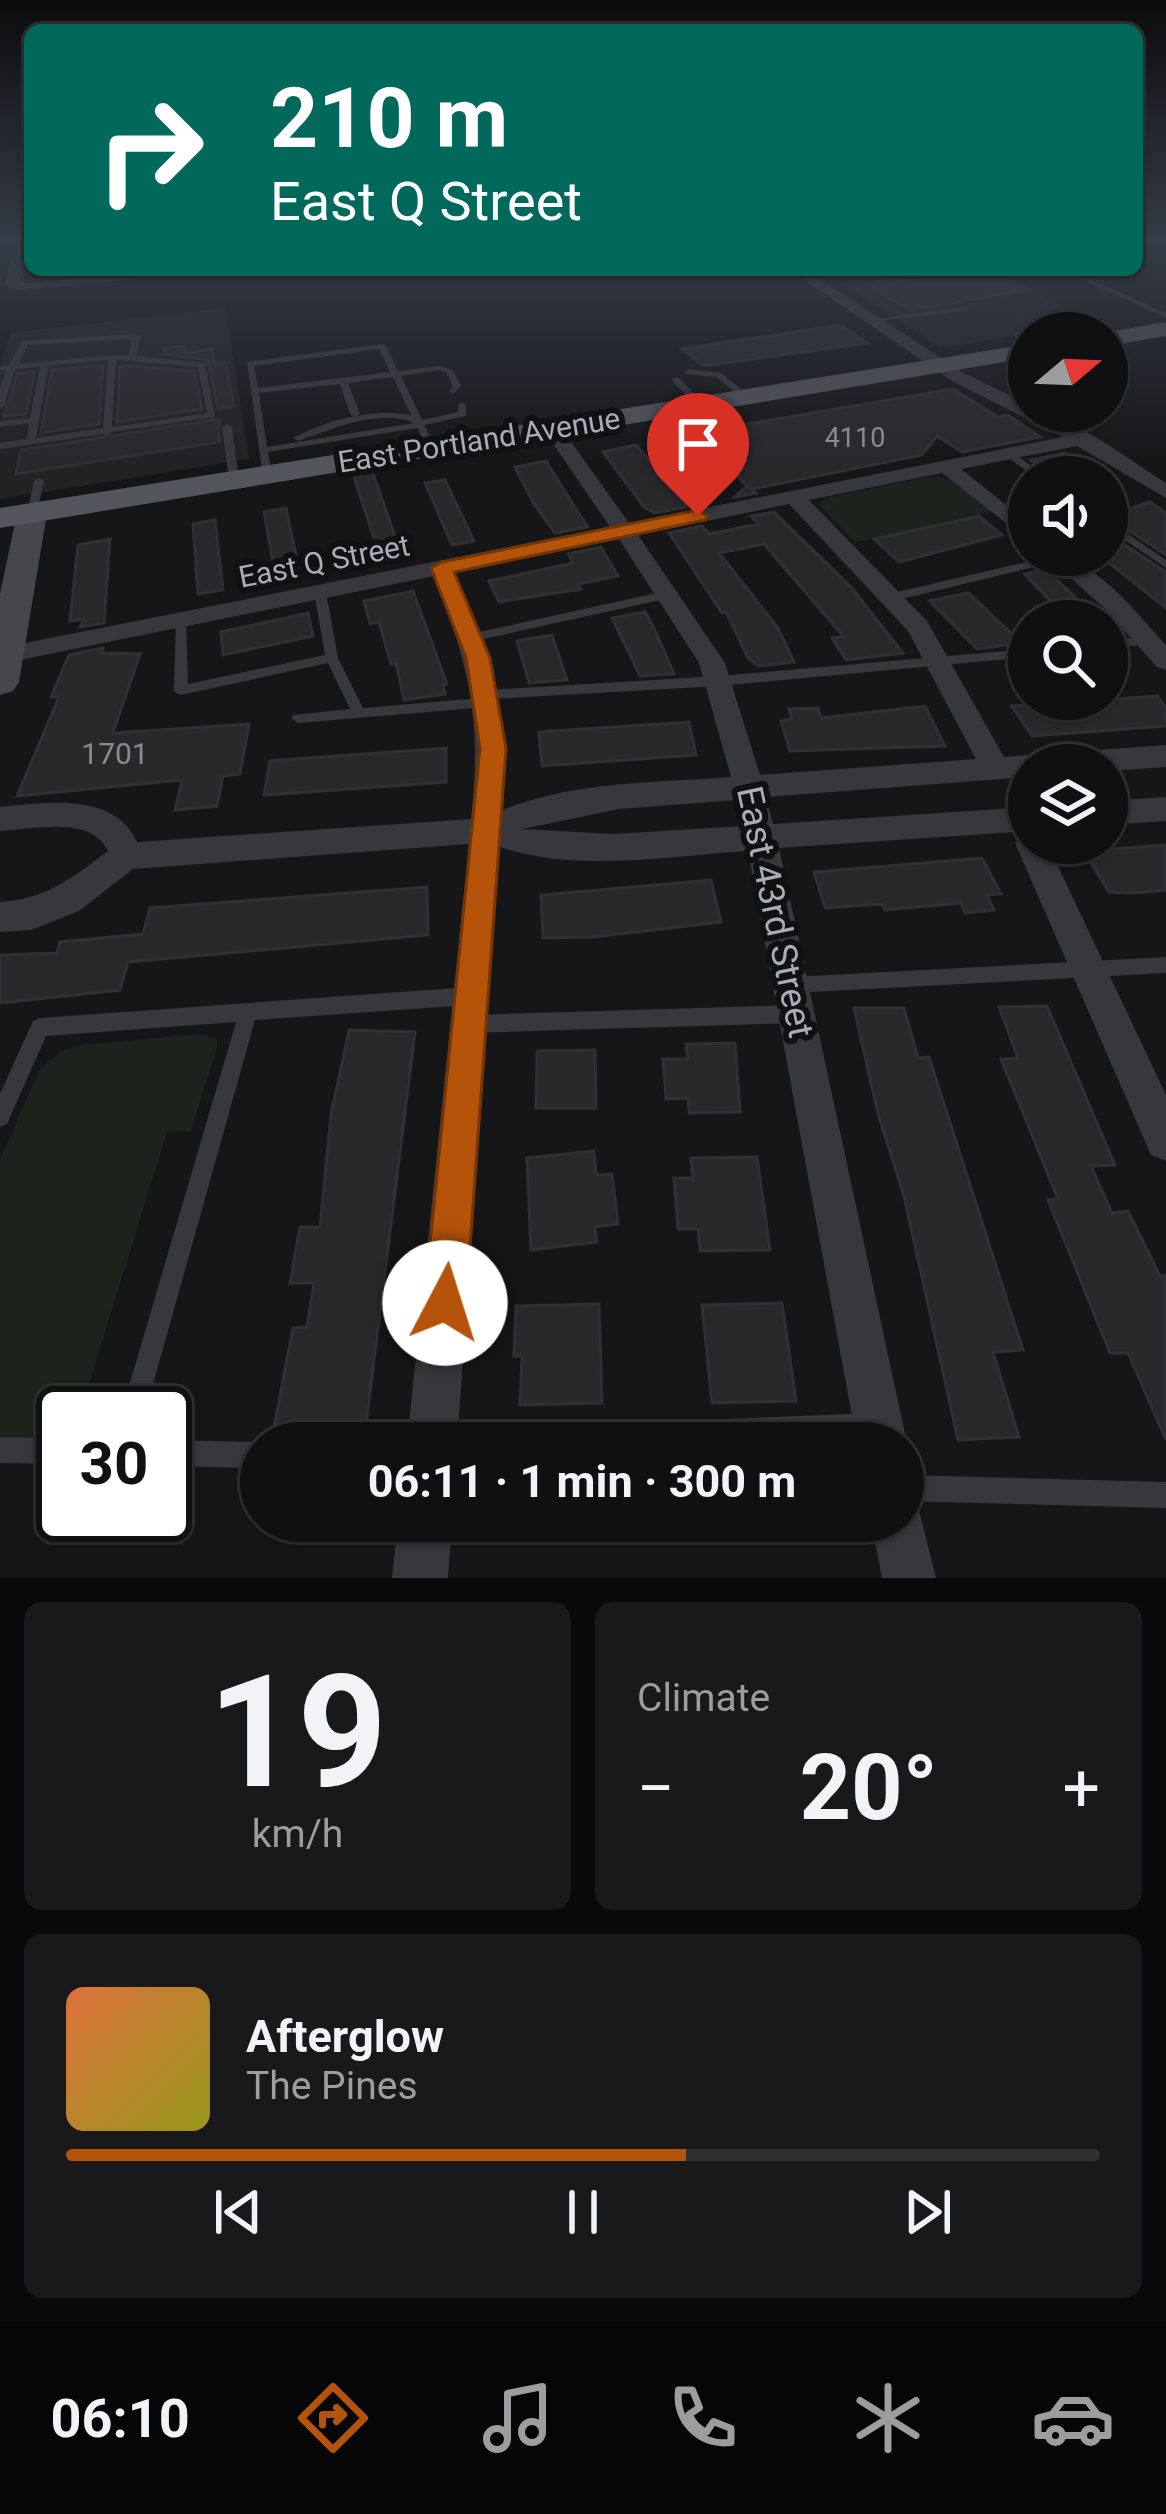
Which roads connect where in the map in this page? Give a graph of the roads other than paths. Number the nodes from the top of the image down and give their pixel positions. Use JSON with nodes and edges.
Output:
{"nodes":[{"id":1,"x":863,"y":315,"type":"edge"},
{"id":2,"x":915,"y":315,"type":"edge"},
{"id":3,"x":871,"y":320,"type":"junction"},
{"id":4,"x":1162,"y":330,"type":"edge"},
{"id":5,"x":1128,"y":336,"type":"edge"},
{"id":6,"x":1008,"y":346,"type":"edge"},
{"id":7,"x":112,"y":357,"type":"junction"},
{"id":8,"x":133,"y":358,"type":"junction"},
{"id":9,"x":44,"y":365,"type":"junction"},
{"id":10,"x":940,"y":366,"type":"junction"},
{"id":11,"x":15,"y":367,"type":"junction"},
{"id":12,"x":0,"y":368,"type":"edge"},
{"id":13,"x":689,"y":372,"type":"dead end"},
{"id":14,"x":396,"y":375,"type":"junction"},
{"id":15,"x":676,"y":380,"type":"dead end"},
{"id":16,"x":343,"y":381,"type":"junction"},
{"id":17,"x":254,"y":391,"type":"junction"},
{"id":18,"x":453,"y":391,"type":"dead end"},
{"id":19,"x":747,"y":397,"type":"junction"},
{"id":20,"x":701,"y":404,"type":"junction"},
{"id":21,"x":462,"y":405,"type":"dead end"},
{"id":22,"x":0,"y":406,"type":"edge"},
{"id":23,"x":355,"y":414,"type":"dead end"},
{"id":24,"x":35,"y":419,"type":"junction"},
{"id":25,"x":0,"y":424,"type":"edge"},
{"id":26,"x":227,"y":427,"type":"dead end"},
{"id":27,"x":422,"y":429,"type":"junction"},
{"id":28,"x":552,"y":429,"type":"junction"},
{"id":29,"x":107,"y":433,"type":"junction"},
{"id":30,"x":1083,"y":439,"type":"junction"},
{"id":31,"x":31,"y":441,"type":"junction"},
{"id":32,"x":0,"y":446,"type":"edge"},
{"id":33,"x":1010,"y":454,"type":"junction"},
{"id":34,"x":1013,"y":456,"type":"edge"},
{"id":35,"x":268,"y":458,"type":"junction"},
{"id":36,"x":946,"y":467,"type":"junction"},
{"id":37,"x":234,"y":480,"type":"junction"},
{"id":38,"x":1166,"y":491,"type":"edge"},
{"id":39,"x":795,"y":498,"type":"junction"},
{"id":40,"x":24,"y":504,"type":"edge"},
{"id":41,"x":1008,"y":517,"type":"edge"},
{"id":42,"x":626,"y":530,"type":"junction"},
{"id":43,"x":1128,"y":538,"type":"edge"},
{"id":44,"x":1166,"y":565,"type":"edge"},
{"id":45,"x":442,"y":568,"type":"junction"},
{"id":46,"x":1008,"y":568,"type":"edge"},
{"id":47,"x":1079,"y":576,"type":"edge"},
{"id":48,"x":320,"y":592,"type":"junction"},
{"id":49,"x":670,"y":594,"type":"junction"},
{"id":50,"x":893,"y":597,"type":"junction"},
{"id":51,"x":180,"y":620,"type":"junction"},
{"id":52,"x":470,"y":638,"type":"junction"},
{"id":53,"x":1128,"y":648,"type":"edge"},
{"id":54,"x":1161,"y":652,"type":"edge"},
{"id":55,"x":1008,"y":655,"type":"edge"},
{"id":56,"x":332,"y":658,"type":"junction"},
{"id":57,"x":941,"y":663,"type":"junction"},
{"id":58,"x":3,"y":664,"type":"edge"},
{"id":59,"x":719,"y":681,"type":"junction"},
{"id":60,"x":487,"y":699,"type":"junction"},
{"id":61,"x":359,"y":713,"type":"junction"},
{"id":62,"x":298,"y":718,"type":"dead end"},
{"id":63,"x":1166,"y":756,"type":"edge"},
{"id":64,"x":1128,"y":759,"type":"edge"},
{"id":65,"x":1008,"y":768,"type":"edge"},
{"id":66,"x":994,"y":769,"type":"junction"},
{"id":67,"x":749,"y":785,"type":"junction"},
{"id":68,"x":1166,"y":808,"type":"edge"},
{"id":69,"x":1128,"y":811,"type":"edge"},
{"id":70,"x":0,"y":819,"type":"edge"},
{"id":71,"x":488,"y":830,"type":"junction"},
{"id":72,"x":1008,"y":831,"type":"edge"},
{"id":73,"x":761,"y":837,"type":"junction"},
{"id":74,"x":126,"y":856,"type":"junction"},
{"id":75,"x":1043,"y":864,"type":"edge"},
{"id":76,"x":0,"y":917,"type":"edge"},
{"id":77,"x":1166,"y":965,"type":"edge"},
{"id":78,"x":1087,"y":966,"type":"junction"},
{"id":79,"x":793,"y":1000,"type":"junction"},
{"id":80,"x":471,"y":1010,"type":"junction"},
{"id":81,"x":248,"y":1012,"type":"junction"},
{"id":82,"x":0,"y":1117,"type":"edge"},
{"id":83,"x":1166,"y":1140,"type":"edge"},
{"id":84,"x":141,"y":1386,"type":"edge"},
{"id":85,"x":434,"y":1422,"type":"edge"},
{"id":86,"x":878,"y":1422,"type":"edge"},
{"id":87,"x":0,"y":1450,"type":"edge"},
{"id":88,"x":36,"y":1451,"type":"edge"},
{"id":89,"x":192,"y":1454,"type":"edge"},
{"id":90,"x":240,"y":1455,"type":"edge"},
{"id":91,"x":924,"y":1489,"type":"edge"},
{"id":92,"x":1166,"y":1495,"type":"edge"},
{"id":93,"x":423,"y":1542,"type":"edge"},
{"id":94,"x":902,"y":1542,"type":"edge"},
{"id":95,"x":420,"y":1578,"type":"edge"},
{"id":96,"x":909,"y":1578,"type":"edge"}],
"edges":[{"from":1,"to":3,"type":"street"},
{"from":2,"to":3,"type":"lane"},
{"from":3,"to":10,"type":"street"},
{"from":4,"to":5,"type":"main road"},
{"from":6,"to":10,"type":"main road","name":"East Portland Avenue"},
{"from":7,"to":8,"type":"lane"},
{"from":7,"to":9,"type":"lane"},
{"from":7,"to":29,"type":"lane"},
{"from":8,"to":11,"type":"lane"},
{"from":8,"to":29,"type":"lane"},
{"from":9,"to":11,"type":"lane"},
{"from":9,"to":24,"type":"lane"},
{"from":10,"to":19,"type":"main road","name":"East Portland Avenue"},
{"from":10,"to":30,"type":"street"},
{"from":11,"to":12,"type":"lane"},
{"from":11,"to":22,"type":"lane"},
{"from":13,"to":19,"type":"lane"},
{"from":14,"to":16,"type":"lane"},
{"from":14,"to":17,"type":"lane"},
{"from":14,"to":18,"type":"lane"},
{"from":14,"to":27,"type":"lane"},
{"from":15,"to":20,"type":"lane"},
{"from":16,"to":17,"type":"lane"},
{"from":16,"to":23,"type":"lane"},
{"from":17,"to":35,"type":"lane"},
{"from":19,"to":20,"type":"main road","name":"East Portland Avenue"},
{"from":20,"to":28,"type":"main road","name":"East Portland Avenue"},
{"from":21,"to":27,"type":"lane"},
{"from":24,"to":25,"type":"lane"},
{"from":24,"to":31,"type":"lane"},
{"from":26,"to":37,"type":"lane"},
{"from":27,"to":28,"type":"main road","name":"East Portland Avenue"},
{"from":27,"to":35,"type":"main road","name":"East Portland Avenue"},
{"from":28,"to":42,"type":"street","name":"East 43rd Street"},
{"from":29,"to":31,"type":"lane"},
{"from":30,"to":33,"type":"street","name":"East Q Street"},
{"from":30,"to":38,"type":"street"},
{"from":31,"to":32,"type":"lane"},
{"from":33,"to":34,"type":"lane"},
{"from":33,"to":36,"type":"street","name":"East Q Street"},
{"from":35,"to":37,"type":"main road","name":"East Portland Avenue"},
{"from":36,"to":39,"type":"street","name":"East Q Street"},
{"from":36,"to":41,"type":"street"},
{"from":37,"to":40,"type":"main road","name":"East Portland Avenue"},
{"from":39,"to":42,"type":"street","name":"East Q Street"},
{"from":39,"to":50,"type":"street"},
{"from":40,"to":58,"type":"street"},
{"from":42,"to":45,"type":"street","name":"East Q Street"},
{"from":42,"to":49,"type":"street","name":"East 43rd Street"},
{"from":43,"to":44,"type":"lane"},
{"from":45,"to":48,"type":"street","name":"East Q Street"},
{"from":45,"to":52,"type":"street"},
{"from":46,"to":50,"type":"lane"},
{"from":47,"to":54,"type":"street"},
{"from":48,"to":51,"type":"street","name":"East Q Street"},
{"from":48,"to":56,"type":"lane"},
{"from":49,"to":52,"type":"lane"},
{"from":49,"to":59,"type":"street","name":"East 43rd Street"},
{"from":50,"to":57,"type":"street"},
{"from":51,"to":56,"type":"lane"},
{"from":51,"to":58,"type":"street","name":"East Q Street"},
{"from":52,"to":60,"type":"street"},
{"from":53,"to":54,"type":"lane"},
{"from":55,"to":57,"type":"lane"},
{"from":56,"to":61,"type":"lane"},
{"from":57,"to":59,"type":"lane"},
{"from":57,"to":66,"type":"street"},
{"from":59,"to":60,"type":"lane"},
{"from":59,"to":67,"type":"street","name":"East 43rd Street"},
{"from":60,"to":61,"type":"lane"},
{"from":60,"to":71,"type":"street"},
{"from":61,"to":62,"type":"lane"},
{"from":63,"to":64,"type":"street"},
{"from":65,"to":66,"type":"street"},
{"from":66,"to":67,"type":"street"},
{"from":67,"to":71,"type":"street"},
{"from":67,"to":73,"type":"street","name":"East 43rd Street"},
{"from":68,"to":69,"type":"street"},
{"from":70,"to":74,"type":"street"},
{"from":71,"to":73,"type":"street"},
{"from":71,"to":74,"type":"street"},
{"from":71,"to":80,"type":"street"},
{"from":72,"to":73,"type":"street"},
{"from":73,"to":79,"type":"street","name":"East 43rd Street"},
{"from":74,"to":76,"type":"street"},
{"from":75,"to":78,"type":"street"},
{"from":77,"to":78,"type":"lane"},
{"from":78,"to":79,"type":"lane"},
{"from":78,"to":83,"type":"street"},
{"from":79,"to":80,"type":"lane"},
{"from":79,"to":86,"type":"street","name":"East 43rd Street"},
{"from":80,"to":81,"type":"lane"},
{"from":80,"to":85,"type":"street"},
{"from":81,"to":82,"type":"lane"},
{"from":81,"to":84,"type":"lane"},
{"from":87,"to":88,"type":"lane"},
{"from":89,"to":90,"type":"lane"},
{"from":91,"to":92,"type":"lane"},
{"from":93,"to":95,"type":"street"},
{"from":94,"to":96,"type":"street"}]}
